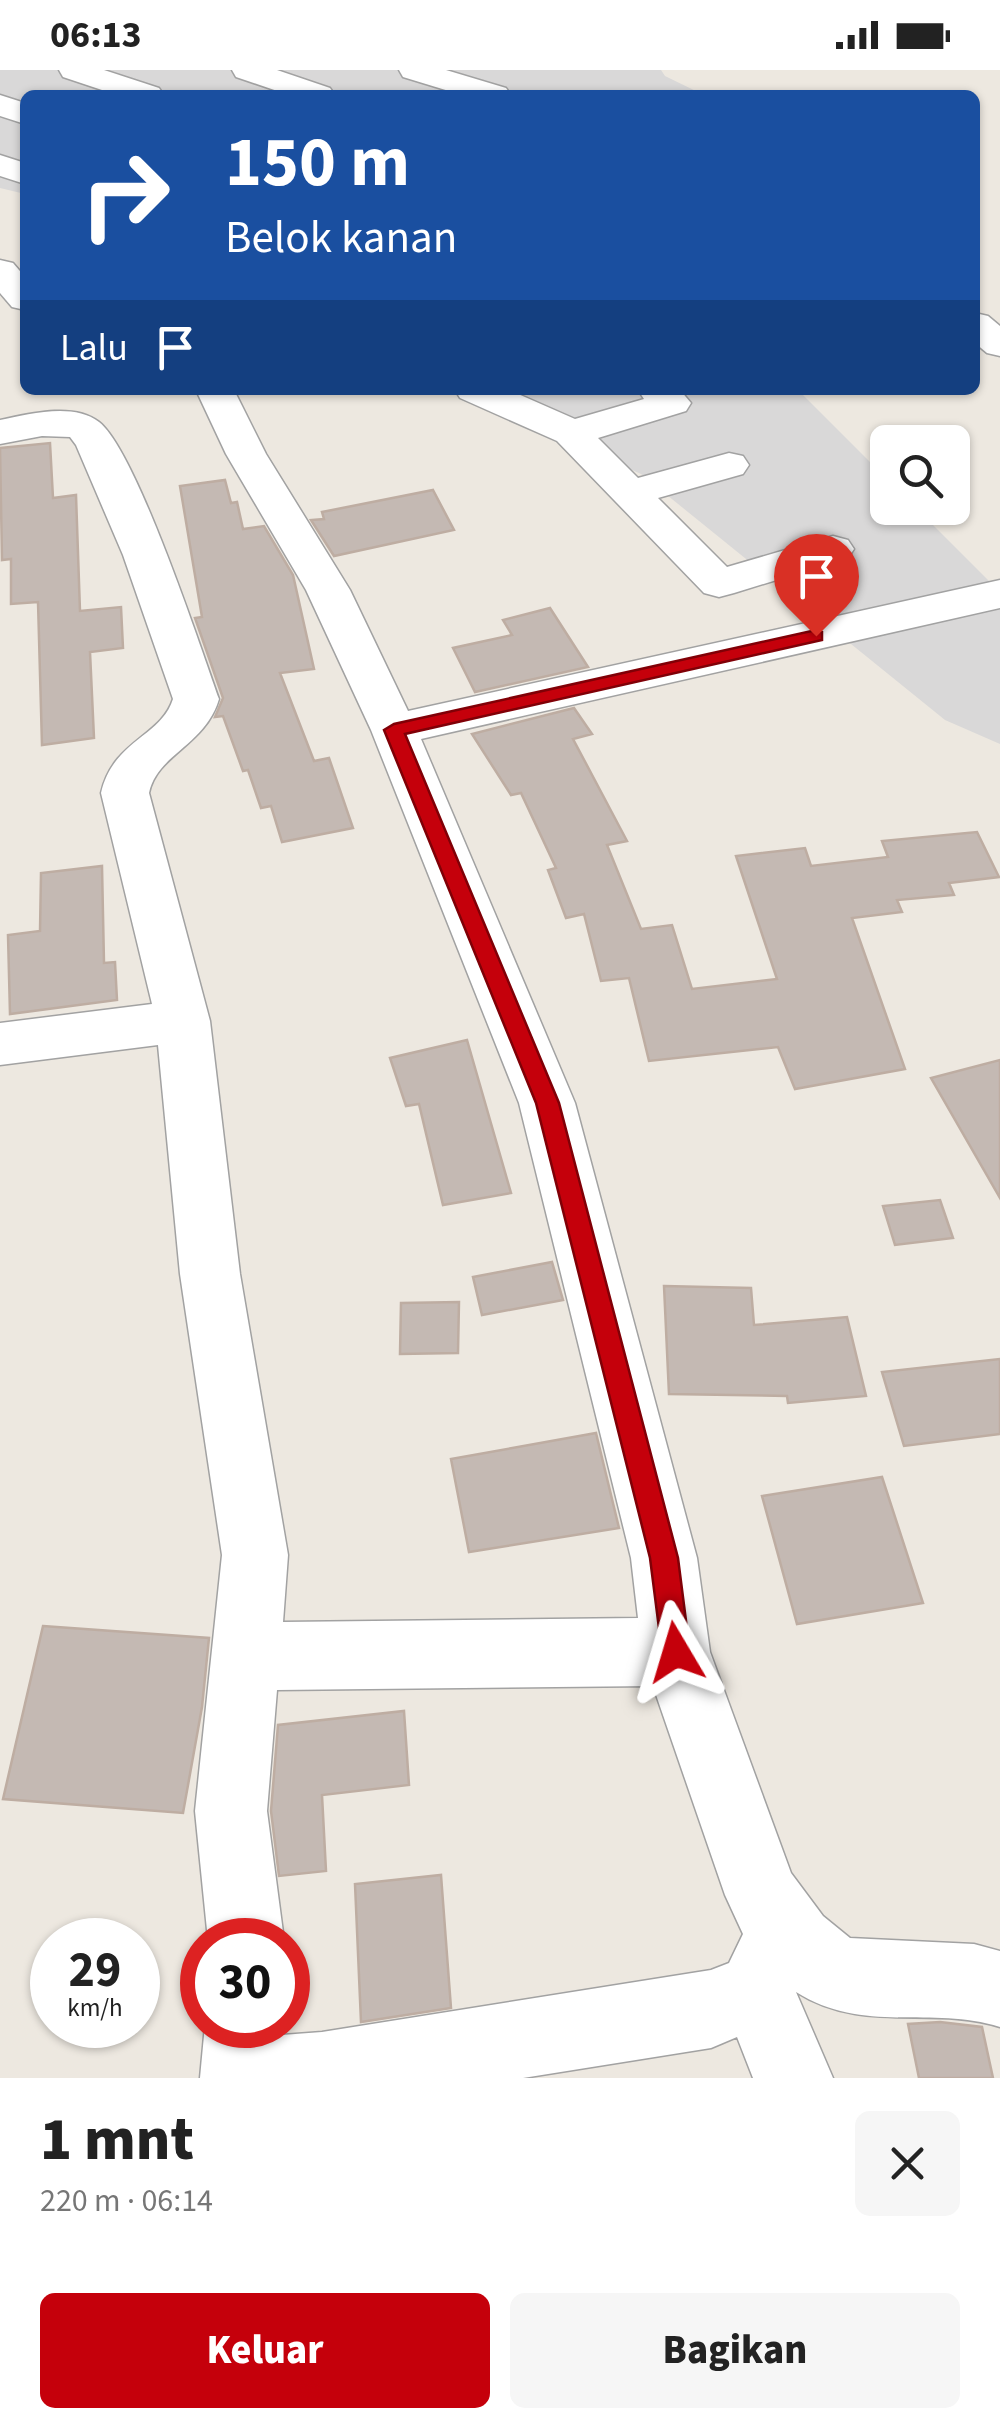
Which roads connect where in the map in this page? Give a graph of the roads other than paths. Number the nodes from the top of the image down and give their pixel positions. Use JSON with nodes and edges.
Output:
{"nodes":[{"id":1,"x":74,"y":70,"type":"edge"},
{"id":2,"x":247,"y":70,"type":"edge"},
{"id":3,"x":434,"y":72,"type":"edge"},
{"id":4,"x":133,"y":90,"type":"edge"},
{"id":5,"x":305,"y":90,"type":"edge"},
{"id":6,"x":414,"y":90,"type":"edge"},
{"id":7,"x":482,"y":90,"type":"edge"},
{"id":8,"x":0,"y":271,"type":"edge"},
{"id":9,"x":20,"y":293,"type":"edge"},
{"id":10,"x":980,"y":328,"type":"edge"},
{"id":11,"x":1000,"y":345,"type":"edge"},
{"id":12,"x":217,"y":395,"type":"edge"},
{"id":13,"x":508,"y":395,"type":"edge"},
{"id":14,"x":663,"y":395,"type":"edge"},
{"id":15,"x":536,"y":399,"type":"edge"},
{"id":16,"x":76,"y":410,"type":"edge"},
{"id":17,"x":0,"y":432,"type":"edge"},
{"id":18,"x":571,"y":434,"type":"junction"},
{"id":19,"x":728,"y":464,"type":"dead end"},
{"id":20,"x":630,"y":494,"type":"junction"},
{"id":21,"x":833,"y":549,"type":"dead end"},
{"id":22,"x":1000,"y":594,"type":"edge"},
{"id":23,"x":394,"y":730,"type":"junction"},
{"id":24,"x":183,"y":1021,"type":"junction"},
{"id":25,"x":0,"y":1044,"type":"edge"},
{"id":26,"x":676,"y":1652,"type":"junction"},
{"id":27,"x":246,"y":1656,"type":"junction"},
{"id":28,"x":243,"y":1918,"type":"edge"},
{"id":29,"x":770,"y":1961,"type":"junction"},
{"id":30,"x":1000,"y":1989,"type":"edge"},
{"id":31,"x":244,"y":2048,"type":"edge"},
{"id":32,"x":243,"y":2078,"type":"edge"},
{"id":33,"x":792,"y":2078,"type":"edge"}],
"edges":[{"from":1,"to":4,"type":"street"},
{"from":2,"to":5,"type":"street"},
{"from":3,"to":6,"type":"street"},
{"from":3,"to":7,"type":"street"},
{"from":8,"to":9,"type":"street"},
{"from":10,"to":11,"type":"street"},
{"from":12,"to":23,"type":"street"},
{"from":13,"to":15,"type":"street"},
{"from":14,"to":18,"type":"street"},
{"from":15,"to":18,"type":"street"},
{"from":16,"to":17,"type":"street"},
{"from":16,"to":24,"type":"street"},
{"from":18,"to":20,"type":"street"},
{"from":19,"to":20,"type":"street"},
{"from":20,"to":21,"type":"street"},
{"from":22,"to":23,"type":"street"},
{"from":23,"to":26,"type":"street"},
{"from":24,"to":25,"type":"street"},
{"from":24,"to":27,"type":"street"},
{"from":26,"to":27,"type":"street"},
{"from":26,"to":29,"type":"street"},
{"from":27,"to":28,"type":"street"},
{"from":29,"to":30,"type":"street"},
{"from":29,"to":32,"type":"street"},
{"from":29,"to":33,"type":"street"},
{"from":31,"to":32,"type":"street"}]}
